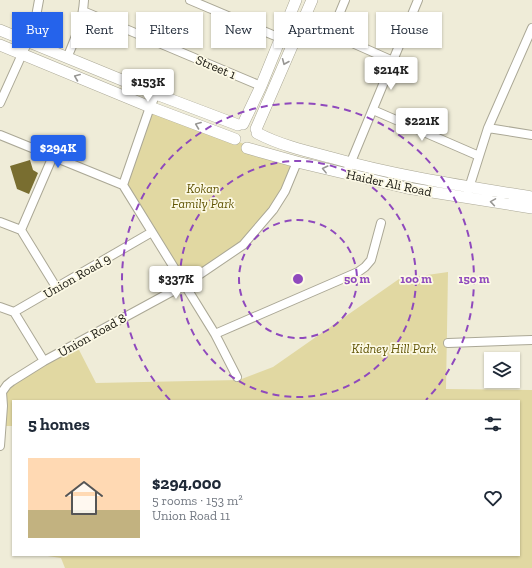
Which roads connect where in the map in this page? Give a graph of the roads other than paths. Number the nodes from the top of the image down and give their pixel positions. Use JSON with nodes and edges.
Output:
{"nodes":[{"id":1,"x":39,"y":0,"type":"edge"},
{"id":2,"x":84,"y":0,"type":"edge"},
{"id":3,"x":190,"y":0,"type":"edge"},
{"id":4,"x":296,"y":0,"type":"edge"},
{"id":5,"x":312,"y":0,"type":"edge"},
{"id":6,"x":345,"y":0,"type":"edge"},
{"id":7,"x":418,"y":0,"type":"edge"},
{"id":8,"x":83,"y":11,"type":"junction"},
{"id":9,"x":37,"y":12,"type":"edge"},
{"id":10,"x":291,"y":12,"type":"edge"},
{"id":11,"x":307,"y":12,"type":"edge"},
{"id":12,"x":340,"y":12,"type":"edge"},
{"id":13,"x":532,"y":28,"type":"edge"},
{"id":14,"x":0,"y":30,"type":"edge"},
{"id":15,"x":12,"y":35,"type":"edge"},
{"id":16,"x":274,"y":35,"type":"edge"},
{"id":17,"x":0,"y":45,"type":"edge"},
{"id":18,"x":25,"y":48,"type":"edge"},
{"id":19,"x":44,"y":48,"type":"edge"},
{"id":20,"x":276,"y":48,"type":"edge"},
{"id":21,"x":292,"y":48,"type":"edge"},
{"id":22,"x":363,"y":48,"type":"edge"},
{"id":23,"x":22,"y":54,"type":"junction"},
{"id":24,"x":67,"y":58,"type":"junction"},
{"id":25,"x":393,"y":61,"type":"junction"},
{"id":26,"x":261,"y":86,"type":"junction"},
{"id":27,"x":156,"y":94,"type":"junction"},
{"id":28,"x":0,"y":103,"type":"edge"},
{"id":29,"x":150,"y":107,"type":"junction"},
{"id":30,"x":373,"y":110,"type":"junction"},
{"id":31,"x":240,"y":125,"type":"junction"},
{"id":32,"x":488,"y":128,"type":"junction"},
{"id":33,"x":257,"y":131,"type":"junction"},
{"id":34,"x":0,"y":135,"type":"edge"},
{"id":35,"x":532,"y":135,"type":"edge"},
{"id":36,"x":234,"y":139,"type":"junction"},
{"id":37,"x":247,"y":148,"type":"junction"},
{"id":38,"x":53,"y":156,"type":"junction"},
{"id":39,"x":479,"y":156,"type":"junction"},
{"id":40,"x":296,"y":162,"type":"junction"},
{"id":41,"x":351,"y":163,"type":"junction"},
{"id":42,"x":346,"y":174,"type":"junction"},
{"id":43,"x":123,"y":185,"type":"junction"},
{"id":44,"x":468,"y":193,"type":"junction"},
{"id":45,"x":532,"y":197,"type":"edge"},
{"id":46,"x":532,"y":208,"type":"edge"},
{"id":47,"x":0,"y":222,"type":"edge"},
{"id":48,"x":381,"y":223,"type":"dead end"},
{"id":49,"x":21,"y":230,"type":"junction"},
{"id":50,"x":152,"y":232,"type":"junction"},
{"id":51,"x":184,"y":285,"type":"junction"},
{"id":52,"x":56,"y":287,"type":"junction"},
{"id":53,"x":0,"y":307,"type":"edge"},
{"id":54,"x":14,"y":312,"type":"junction"},
{"id":55,"x":215,"y":334,"type":"junction"},
{"id":56,"x":532,"y":340,"type":"edge"},
{"id":57,"x":448,"y":343,"type":"dead end"},
{"id":58,"x":44,"y":361,"type":"junction"},
{"id":59,"x":237,"y":377,"type":"dead end"},
{"id":60,"x":1,"y":392,"type":"edge"},
{"id":61,"x":0,"y":446,"type":"edge"}],
"edges":[{"from":1,"to":9,"type":"street"},
{"from":2,"to":8,"type":"street"},
{"from":3,"to":16,"type":"street"},
{"from":4,"to":10,"type":"main road"},
{"from":5,"to":11,"type":"main road"},
{"from":6,"to":12,"type":"street"},
{"from":7,"to":25,"type":"street"},
{"from":8,"to":24,"type":"street"},
{"from":8,"to":26,"type":"street","name":"Street 1"},
{"from":13,"to":32,"type":"street"},
{"from":14,"to":15,"type":"main road"},
{"from":17,"to":23,"type":"main road"},
{"from":18,"to":23,"type":"street"},
{"from":19,"to":24,"type":"main road"},
{"from":20,"to":26,"type":"main road"},
{"from":21,"to":33,"type":"main road","one_way":true},
{"from":22,"to":25,"type":"street"},
{"from":23,"to":28,"type":"street"},
{"from":29,"to":23,"type":"main road","one_way":true},
{"from":24,"to":27,"type":"main road"},
{"from":25,"to":30,"type":"street"},
{"from":26,"to":31,"type":"main road"},
{"from":27,"to":29,"type":"street"},
{"from":27,"to":31,"type":"main road"},
{"from":36,"to":29,"type":"main road","one_way":true},
{"from":29,"to":43,"type":"street"},
{"from":30,"to":39,"type":"street"},
{"from":30,"to":41,"type":"street"},
{"from":31,"to":33,"type":"main road"},
{"from":31,"to":36,"type":"main road"},
{"from":32,"to":35,"type":"street"},
{"from":32,"to":39,"type":"street"},
{"from":33,"to":37,"type":"main road"},
{"from":33,"to":41,"type":"main road","name":"Haider Ali Road"},
{"from":34,"to":38,"type":"street"},
{"from":36,"to":37,"type":"main road"},
{"from":37,"to":40,"type":"main road","name":"Haider Ali Road"},
{"from":38,"to":43,"type":"street"},
{"from":38,"to":49,"type":"street"},
{"from":39,"to":44,"type":"street"},
{"from":42,"to":40,"type":"main road","name":"Haider Ali Road","one_way":true},
{"from":40,"to":51,"type":"street","name":"Union Road 8"},
{"from":41,"to":42,"type":"street"},
{"from":41,"to":44,"type":"main road","name":"Haider Ali Road"},
{"from":42,"to":44,"type":"main road","name":"Haider Ali Road"},
{"from":43,"to":50,"type":"street"},
{"from":44,"to":45,"type":"main road","name":"Haider Ali Road"},
{"from":46,"to":44,"type":"main road","name":"Haider Ali Road","one_way":true},
{"from":47,"to":49,"type":"street"},
{"from":48,"to":55,"type":"street"},
{"from":49,"to":52,"type":"street"},
{"from":50,"to":51,"type":"street"},
{"from":50,"to":52,"type":"street","name":"Union Road 9"},
{"from":51,"to":55,"type":"street"},
{"from":51,"to":58,"type":"street","name":"Union Road 8"},
{"from":52,"to":54,"type":"street","name":"Union Road 9"},
{"from":53,"to":54,"type":"street"},
{"from":54,"to":58,"type":"street"},
{"from":55,"to":59,"type":"street"},
{"from":56,"to":57,"type":"street"},
{"from":58,"to":60,"type":"street","name":"Union Road 8"},
{"from":60,"to":61,"type":"street"}]}
